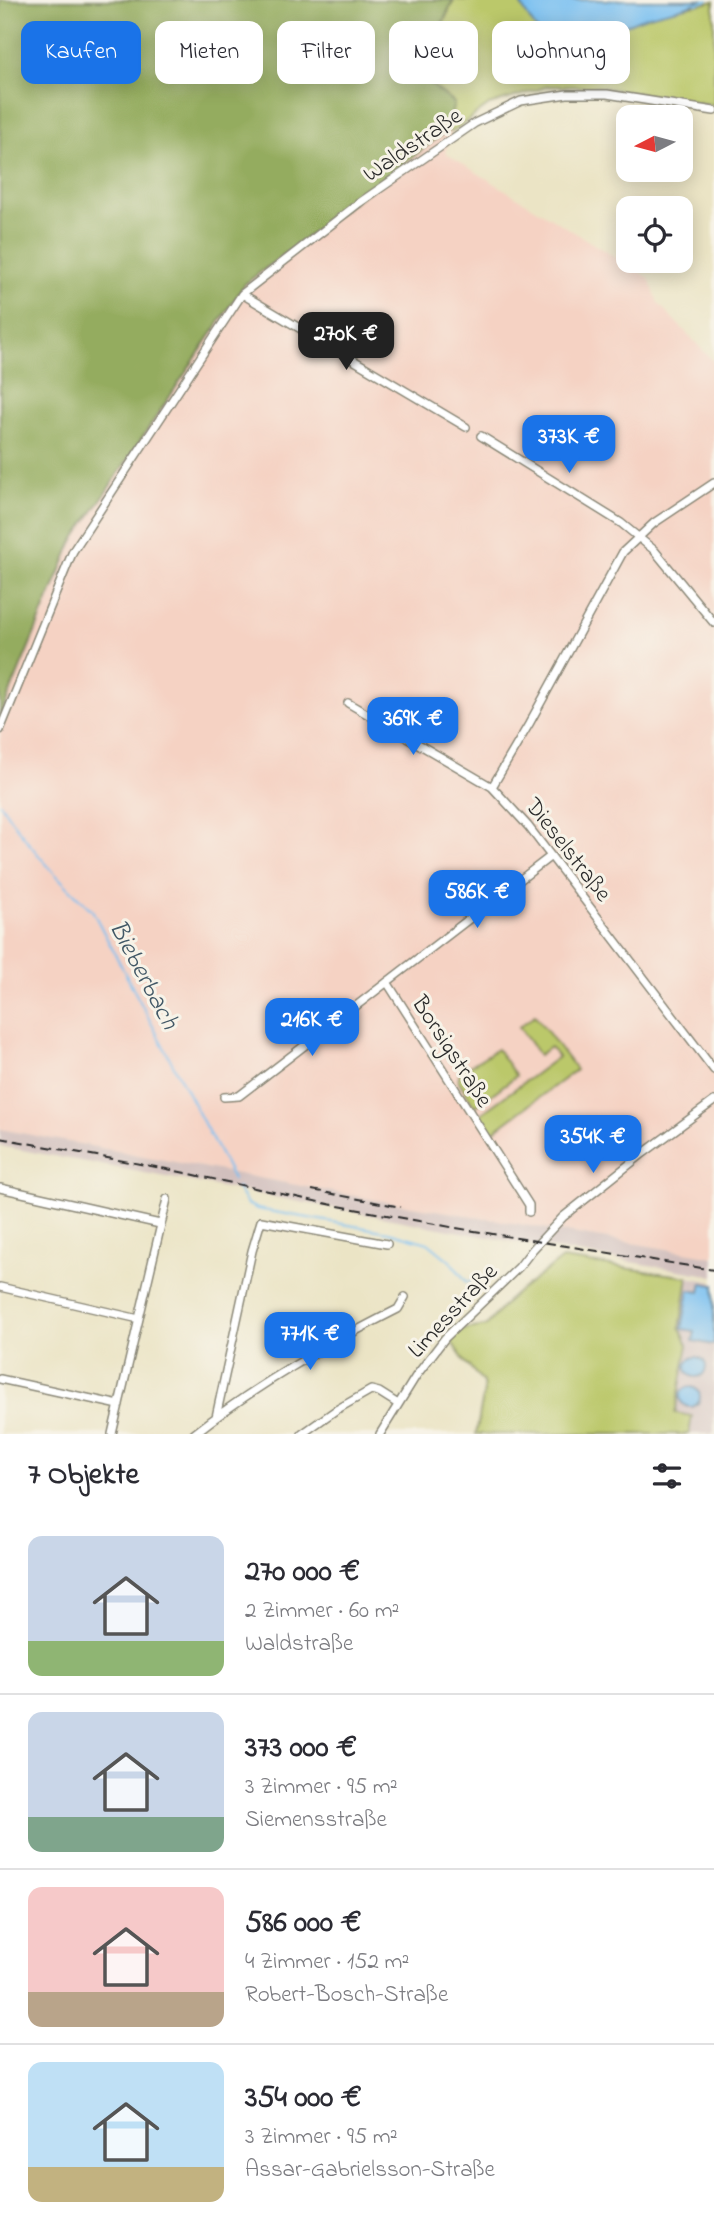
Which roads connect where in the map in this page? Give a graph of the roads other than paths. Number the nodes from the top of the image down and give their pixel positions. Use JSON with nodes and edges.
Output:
{"nodes":[{"id":1,"x":714,"y":111,"type":"edge"},
{"id":2,"x":242,"y":294,"type":"junction"},
{"id":3,"x":466,"y":427,"type":"dead end"},
{"id":4,"x":481,"y":436,"type":"dead end"},
{"id":5,"x":714,"y":483,"type":"edge"},
{"id":6,"x":639,"y":538,"type":"junction"},
{"id":7,"x":714,"y":623,"type":"edge"},
{"id":8,"x":348,"y":703,"type":"dead end"},
{"id":9,"x":0,"y":730,"type":"edge"},
{"id":10,"x":492,"y":787,"type":"junction"},
{"id":11,"x":551,"y":856,"type":"junction"},
{"id":12,"x":387,"y":982,"type":"junction"},
{"id":13,"x":714,"y":1070,"type":"edge"},
{"id":14,"x":224,"y":1097,"type":"dead end"},
{"id":15,"x":714,"y":1101,"type":"edge"},
{"id":16,"x":0,"y":1188,"type":"edge"},
{"id":17,"x":167,"y":1199,"type":"dead end"},
{"id":18,"x":530,"y":1212,"type":"dead end"},
{"id":19,"x":160,"y":1224,"type":"junction"},
{"id":20,"x":387,"y":1244,"type":"dead end"},
{"id":21,"x":0,"y":1287,"type":"edge"},
{"id":22,"x":405,"y":1297,"type":"dead end"},
{"id":23,"x":138,"y":1319,"type":"junction"},
{"id":24,"x":0,"y":1379,"type":"edge"},
{"id":25,"x":398,"y":1404,"type":"junction"},
{"id":26,"x":118,"y":1405,"type":"junction"},
{"id":27,"x":216,"y":1416,"type":"junction"},
{"id":28,"x":112,"y":1434,"type":"edge"},
{"id":29,"x":194,"y":1434,"type":"edge"},
{"id":30,"x":302,"y":1434,"type":"edge"},
{"id":31,"x":380,"y":1434,"type":"edge"}],
"edges":[{"from":1,"to":2,"type":"street","name":"Waldstraße"},
{"from":2,"to":3,"type":"street"},
{"from":2,"to":9,"type":"street","name":"Waldstraße"},
{"from":4,"to":6,"type":"street"},
{"from":5,"to":6,"type":"street"},
{"from":6,"to":7,"type":"street"},
{"from":6,"to":10,"type":"street"},
{"from":8,"to":10,"type":"street","name":"Dieselstraße"},
{"from":10,"to":11,"type":"street","name":"Dieselstraße"},
{"from":11,"to":12,"type":"street"},
{"from":11,"to":13,"type":"street","name":"Dieselstraße"},
{"from":12,"to":14,"type":"street"},
{"from":12,"to":18,"type":"street","name":"Borsigstraße"},
{"from":15,"to":25,"type":"street","name":"Limesstraße"},
{"from":16,"to":19,"type":"street"},
{"from":17,"to":19,"type":"street"},
{"from":19,"to":23,"type":"street"},
{"from":20,"to":27,"type":"street"},
{"from":21,"to":23,"type":"street"},
{"from":22,"to":27,"type":"street"},
{"from":23,"to":26,"type":"street"},
{"from":24,"to":26,"type":"street"},
{"from":25,"to":30,"type":"street"},
{"from":25,"to":31,"type":"street","name":"Limesstraße"},
{"from":26,"to":28,"type":"street"},
{"from":27,"to":29,"type":"street"}]}
